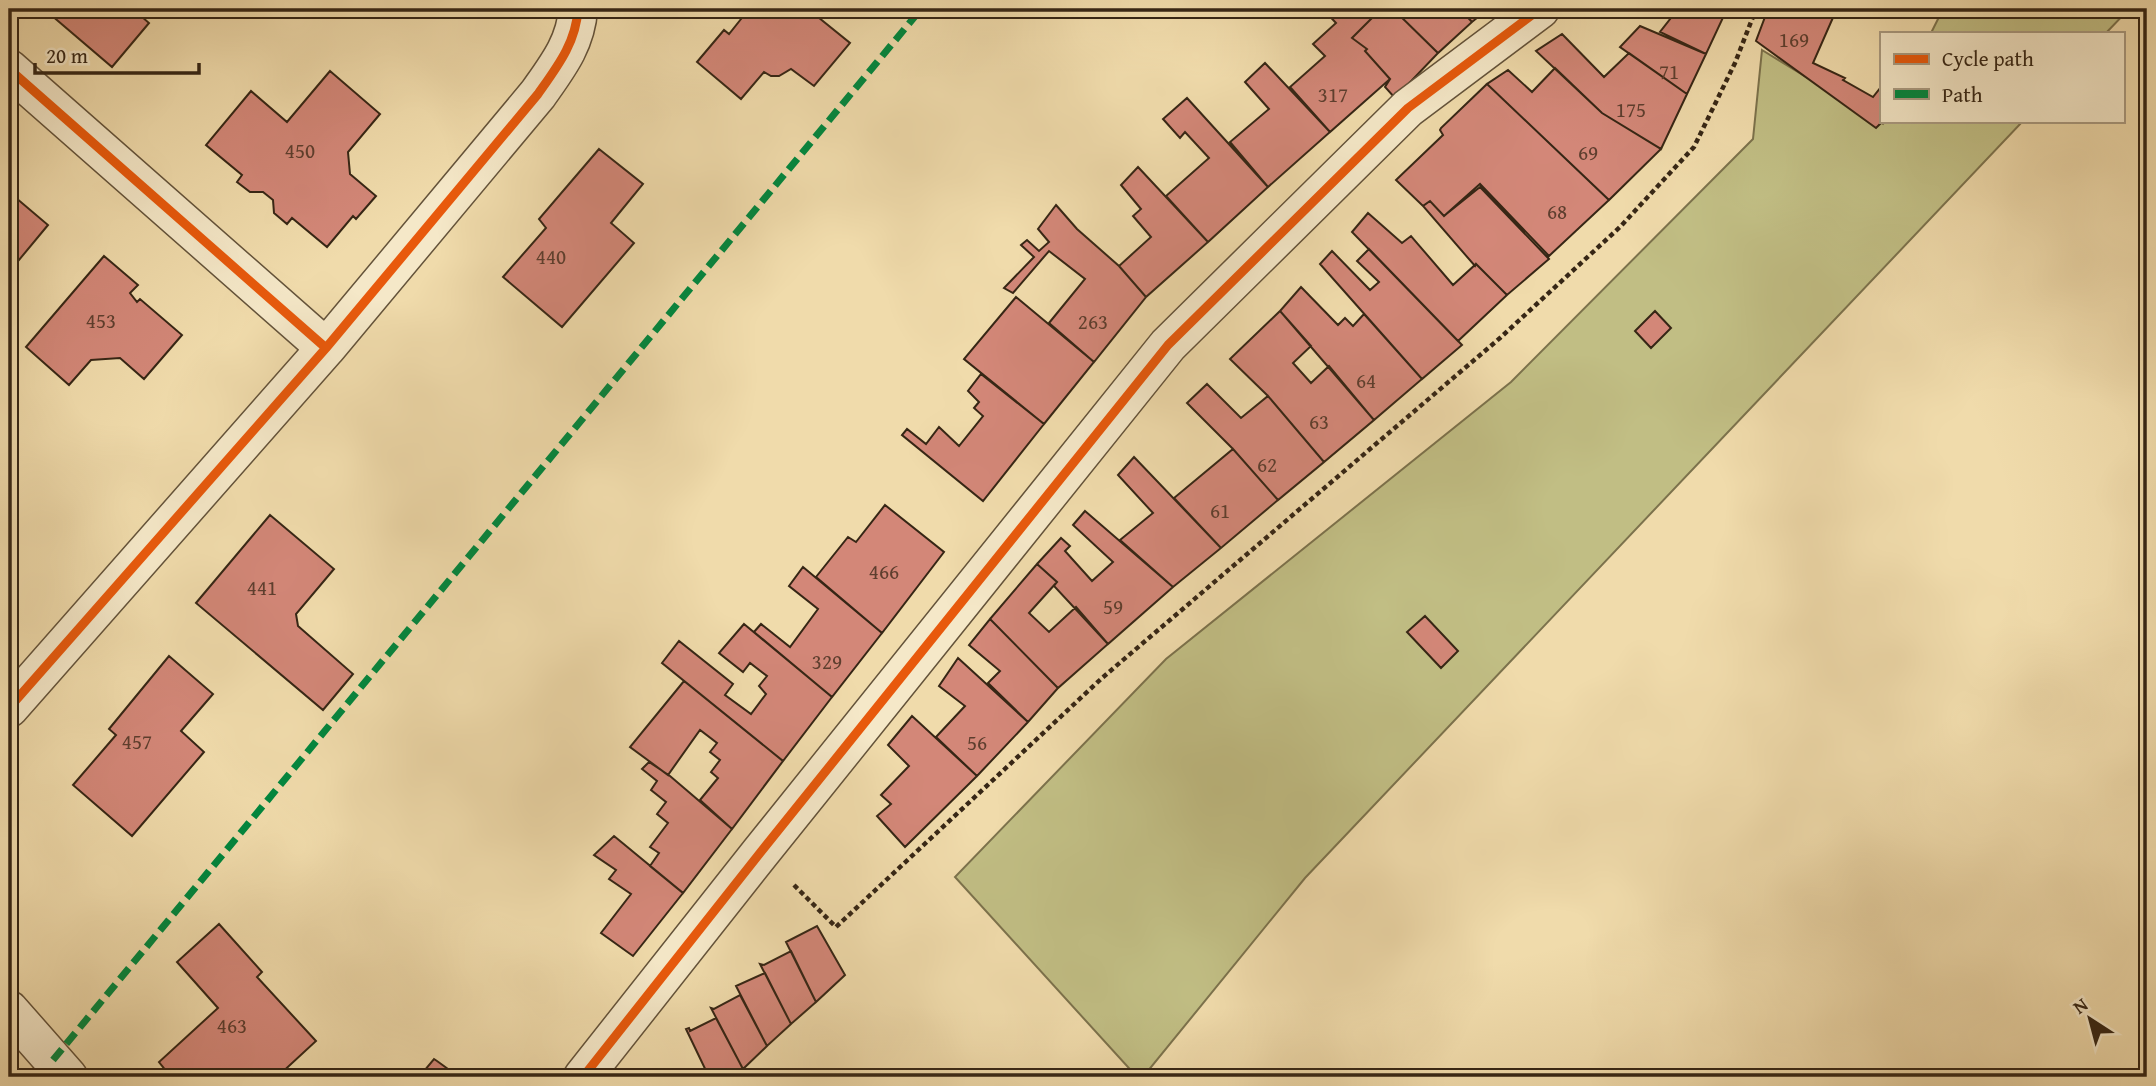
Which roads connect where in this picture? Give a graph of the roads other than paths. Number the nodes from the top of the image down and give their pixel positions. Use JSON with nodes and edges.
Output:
{"nodes":[{"id":1,"x":578,"y":9,"type":"edge"},
{"id":2,"x":1540,"y":9,"type":"edge"},
{"id":3,"x":9,"y":69,"type":"edge"},
{"id":4,"x":326,"y":348,"type":"junction"},
{"id":5,"x":9,"y":708,"type":"edge"},
{"id":6,"x":9,"y":1010,"type":"edge"},
{"id":7,"x":68,"y":1077,"type":"edge"},
{"id":8,"x":583,"y":1077,"type":"edge"}],
"edges":[{"from":1,"to":4,"type":"street"},
{"from":2,"to":8,"type":"street"},
{"from":3,"to":4,"type":"street"},
{"from":4,"to":5,"type":"street"},
{"from":6,"to":7,"type":"street"}]}
